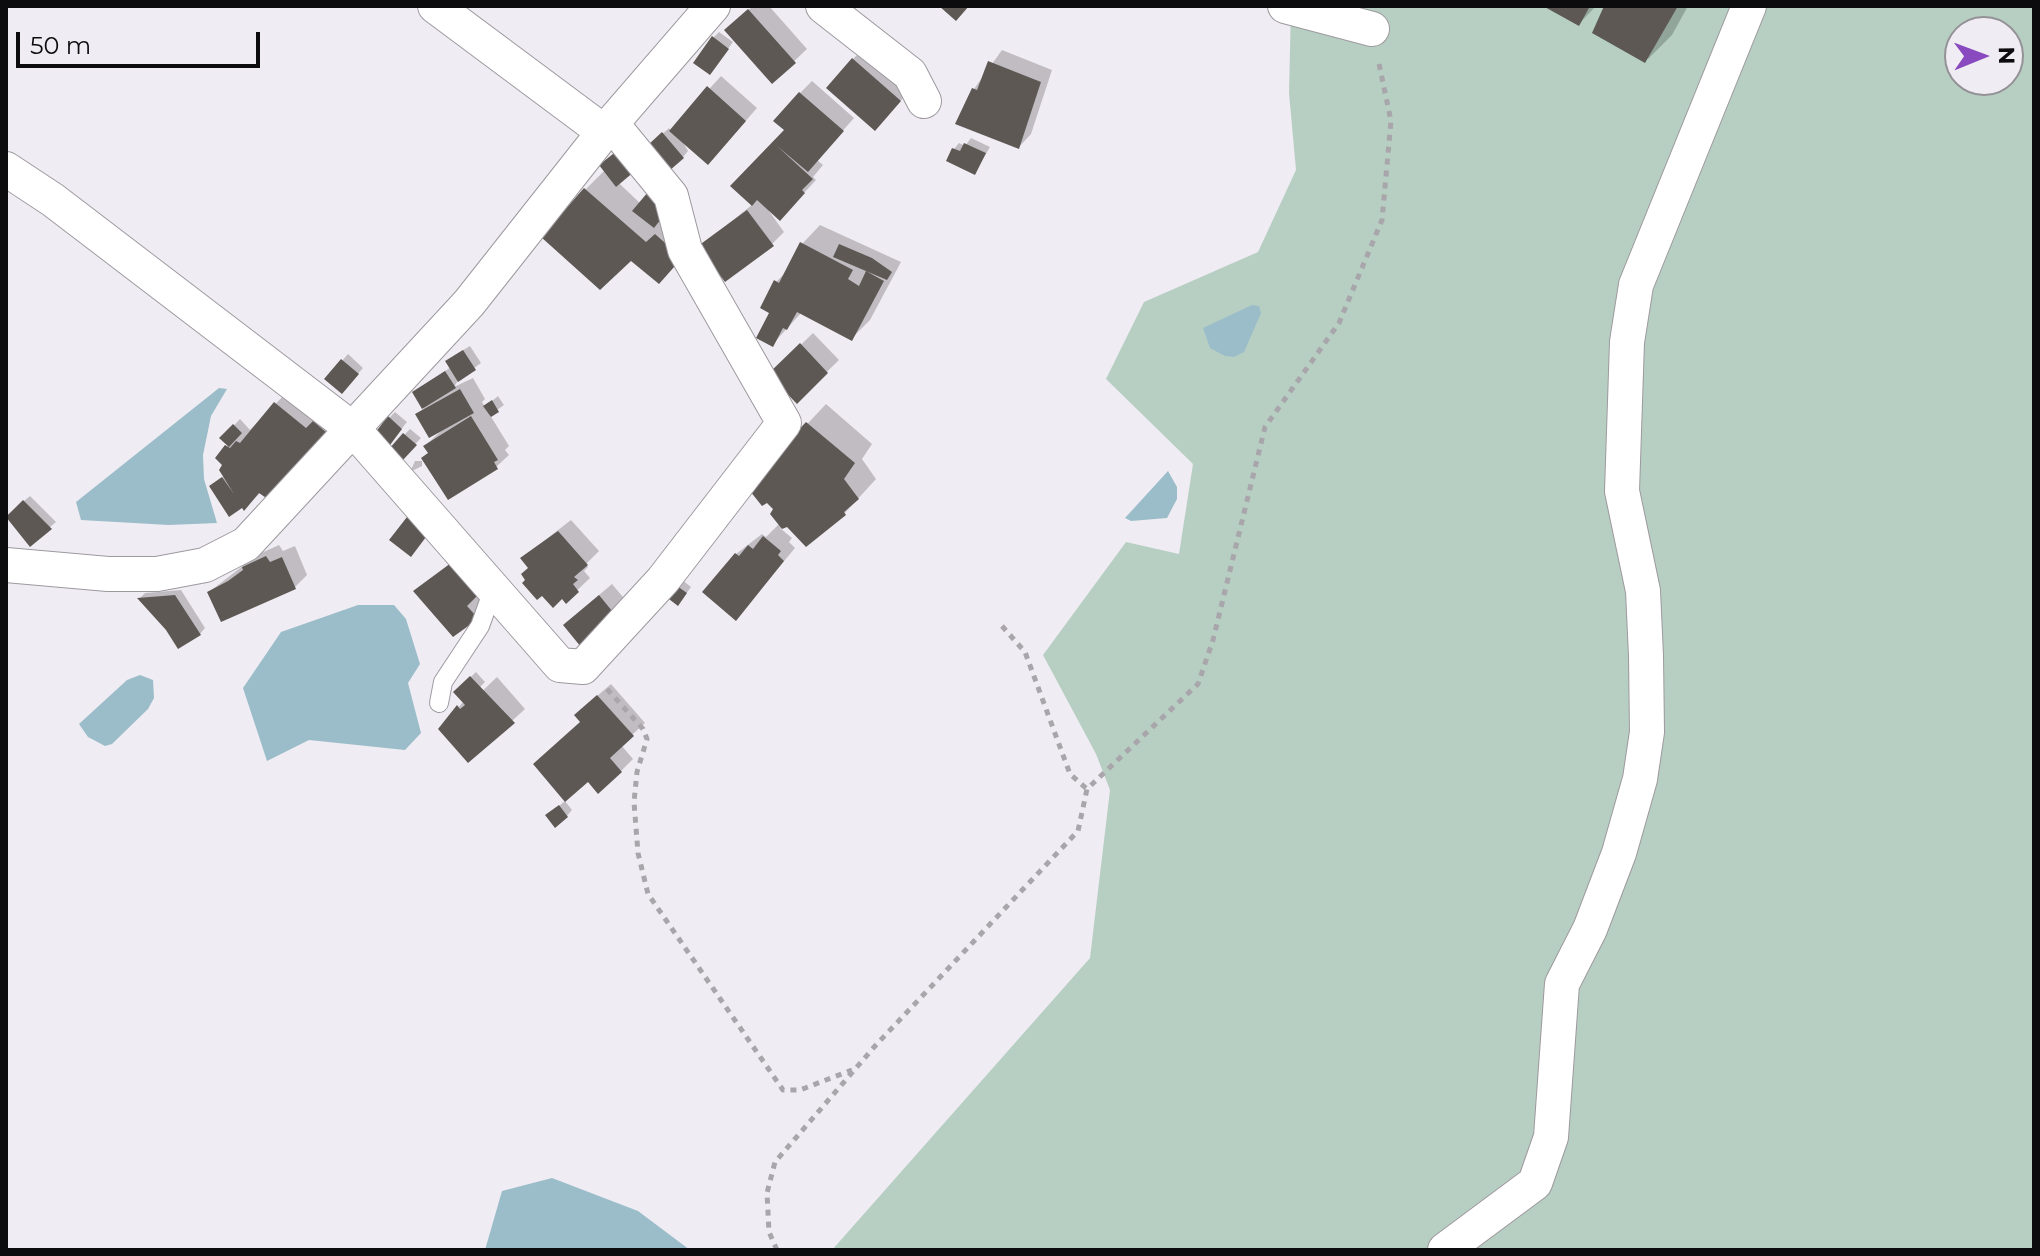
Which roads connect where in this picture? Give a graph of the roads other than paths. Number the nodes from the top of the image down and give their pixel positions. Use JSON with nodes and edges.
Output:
{"nodes":[{"id":1,"x":435,"y":6,"type":"edge"},
{"id":2,"x":713,"y":6,"type":"edge"},
{"id":3,"x":823,"y":6,"type":"edge"},
{"id":4,"x":1285,"y":6,"type":"edge"},
{"id":5,"x":1749,"y":6,"type":"edge"},
{"id":6,"x":1372,"y":29,"type":"road end"},
{"id":7,"x":924,"y":101,"type":"dead end"},
{"id":8,"x":608,"y":128,"type":"junction"},
{"id":9,"x":6,"y":169,"type":"edge"},
{"id":10,"x":354,"y":430,"type":"junction"},
{"id":11,"x":6,"y":565,"type":"edge"},
{"id":12,"x":494,"y":587,"type":"junction"},
{"id":13,"x":439,"y":703,"type":"dead end"},
{"id":14,"x":1445,"y":1250,"type":"edge"}],
"edges":[{"from":1,"to":8,"type":"street"},
{"from":2,"to":8,"type":"street"},
{"from":3,"to":7,"type":"street"},
{"from":4,"to":6,"type":"street"},
{"from":5,"to":14,"type":"street"},
{"from":8,"to":10,"type":"street"},
{"from":8,"to":12,"type":"street"},
{"from":9,"to":10,"type":"street"},
{"from":10,"to":11,"type":"street"},
{"from":10,"to":12,"type":"street"},
{"from":12,"to":13,"type":"lane"}]}
